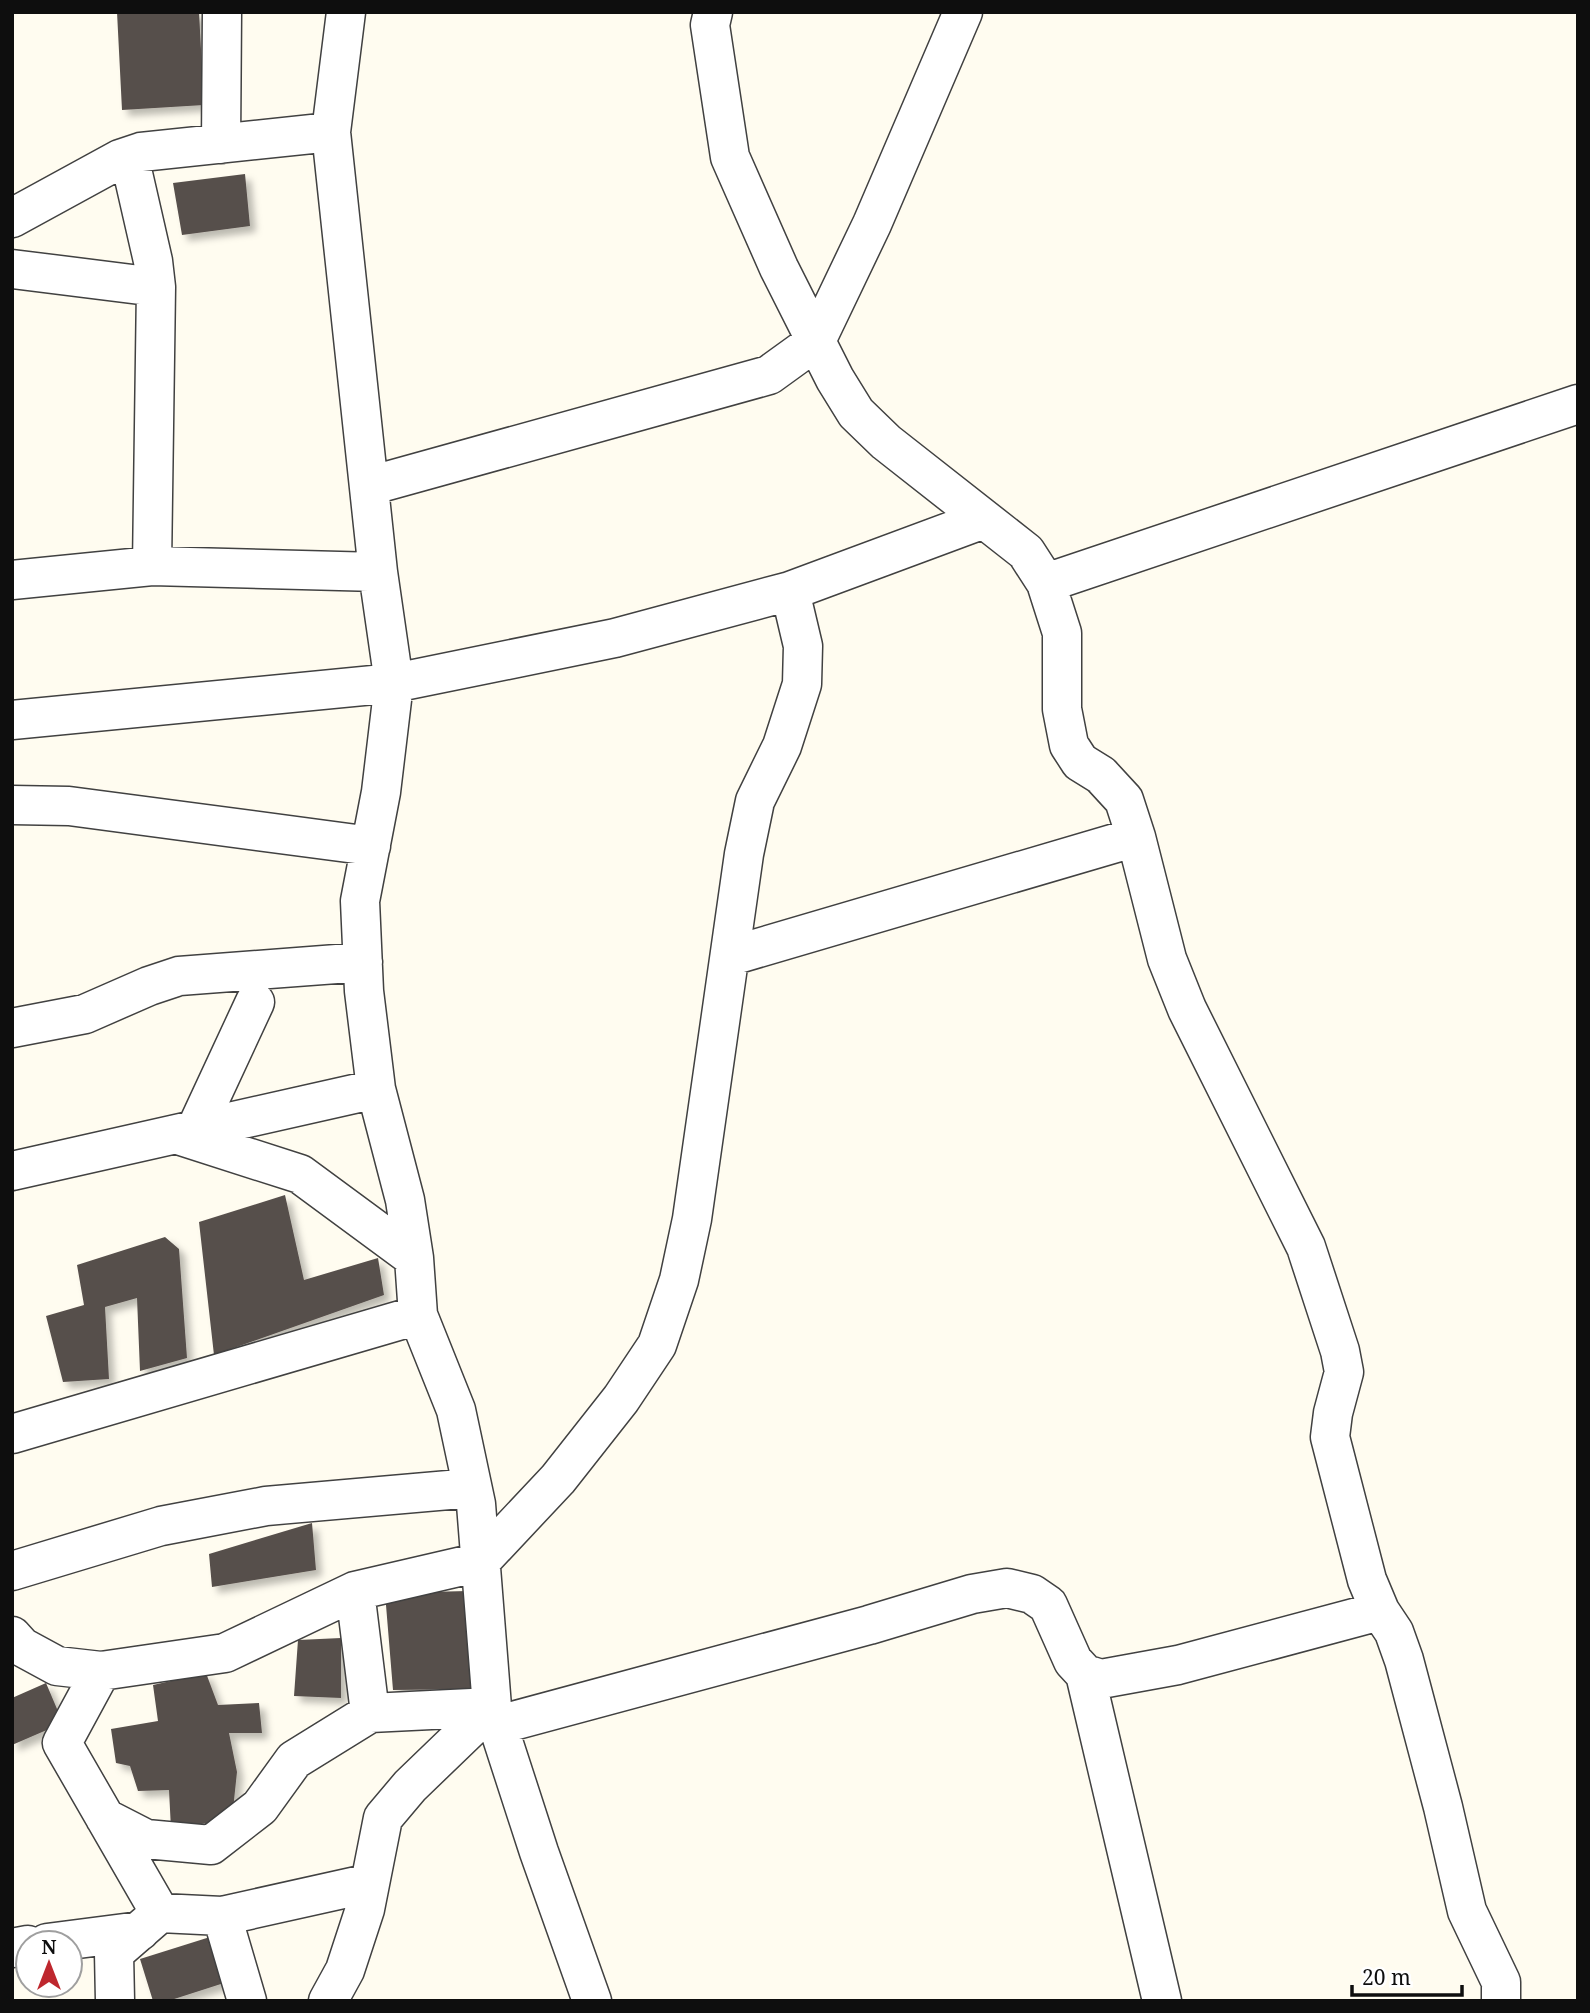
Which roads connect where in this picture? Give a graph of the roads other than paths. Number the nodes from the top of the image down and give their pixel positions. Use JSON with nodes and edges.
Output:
{"nodes":[{"id":1,"x":222,"y":12,"type":"edge"},
{"id":2,"x":346,"y":12,"type":"edge"},
{"id":3,"x":713,"y":12,"type":"edge"},
{"id":4,"x":963,"y":12,"type":"edge"},
{"id":5,"x":331,"y":132,"type":"junction"},
{"id":6,"x":221,"y":144,"type":"junction"},
{"id":7,"x":129,"y":156,"type":"junction"},
{"id":8,"x":12,"y":218,"type":"edge"},
{"id":9,"x":12,"y":269,"type":"edge"},
{"id":10,"x":156,"y":287,"type":"junction"},
{"id":11,"x":817,"y":341,"type":"junction"},
{"id":12,"x":1578,"y":404,"type":"edge"},
{"id":13,"x":369,"y":486,"type":"junction"},
{"id":14,"x":984,"y":519,"type":"junction"},
{"id":15,"x":152,"y":566,"type":"junction"},
{"id":16,"x":378,"y":572,"type":"junction"},
{"id":17,"x":12,"y":580,"type":"edge"},
{"id":18,"x":1045,"y":583,"type":"junction"},
{"id":19,"x":790,"y":591,"type":"junction"},
{"id":20,"x":394,"y":683,"type":"junction"},
{"id":21,"x":12,"y":720,"type":"edge"},
{"id":22,"x":12,"y":805,"type":"edge"},
{"id":23,"x":1136,"y":837,"type":"junction"},
{"id":24,"x":371,"y":846,"type":"junction"},
{"id":25,"x":730,"y":956,"type":"junction"},
{"id":26,"x":363,"y":962,"type":"junction"},
{"id":27,"x":255,"y":1002,"type":"dead end"},
{"id":28,"x":12,"y":1028,"type":"edge"},
{"id":29,"x":376,"y":1089,"type":"junction"},
{"id":30,"x":186,"y":1132,"type":"junction"},
{"id":31,"x":15,"y":1168,"type":"edge"},
{"id":32,"x":414,"y":1258,"type":"junction"},
{"id":33,"x":418,"y":1315,"type":"junction"},
{"id":34,"x":12,"y":1434,"type":"edge"},
{"id":35,"x":472,"y":1488,"type":"junction"},
{"id":36,"x":481,"y":1562,"type":"junction"},
{"id":37,"x":12,"y":1571,"type":"edge"},
{"id":38,"x":355,"y":1591,"type":"junction"},
{"id":39,"x":1380,"y":1611,"type":"junction"},
{"id":40,"x":12,"y":1636,"type":"edge"},
{"id":41,"x":101,"y":1671,"type":"junction"},
{"id":42,"x":1085,"y":1674,"type":"junction"},
{"id":43,"x":370,"y":1713,"type":"junction"},
{"id":44,"x":495,"y":1716,"type":"junction"},
{"id":45,"x":105,"y":1818,"type":"junction"},
{"id":46,"x":370,"y":1883,"type":"junction"},
{"id":47,"x":222,"y":1916,"type":"junction"},
{"id":48,"x":150,"y":1922,"type":"junction"},
{"id":49,"x":84,"y":1935,"type":"edge"},
{"id":50,"x":115,"y":2001,"type":"edge"},
{"id":51,"x":247,"y":2001,"type":"edge"},
{"id":52,"x":328,"y":2001,"type":"edge"},
{"id":53,"x":592,"y":2001,"type":"edge"},
{"id":54,"x":1162,"y":2001,"type":"edge"},
{"id":55,"x":1501,"y":2001,"type":"edge"}],
"edges":[{"from":1,"to":6,"type":"street"},
{"from":2,"to":5,"type":"street"},
{"from":3,"to":11,"type":"street"},
{"from":4,"to":11,"type":"street"},
{"from":5,"to":6,"type":"street"},
{"from":5,"to":13,"type":"street"},
{"from":6,"to":7,"type":"street"},
{"from":7,"to":8,"type":"street"},
{"from":7,"to":10,"type":"street"},
{"from":9,"to":10,"type":"street"},
{"from":10,"to":15,"type":"street"},
{"from":11,"to":13,"type":"street"},
{"from":11,"to":14,"type":"street"},
{"from":12,"to":18,"type":"street"},
{"from":13,"to":16,"type":"street"},
{"from":14,"to":18,"type":"street"},
{"from":14,"to":19,"type":"street"},
{"from":15,"to":16,"type":"street"},
{"from":15,"to":17,"type":"street"},
{"from":16,"to":20,"type":"street"},
{"from":18,"to":23,"type":"street"},
{"from":19,"to":20,"type":"street"},
{"from":19,"to":25,"type":"street"},
{"from":20,"to":21,"type":"street"},
{"from":20,"to":24,"type":"street"},
{"from":22,"to":24,"type":"street"},
{"from":23,"to":25,"type":"street"},
{"from":23,"to":39,"type":"street"},
{"from":24,"to":26,"type":"street"},
{"from":25,"to":36,"type":"street"},
{"from":26,"to":28,"type":"street"},
{"from":26,"to":29,"type":"street"},
{"from":27,"to":30,"type":"street"},
{"from":29,"to":30,"type":"street"},
{"from":29,"to":32,"type":"street"},
{"from":30,"to":31,"type":"street"},
{"from":30,"to":32,"type":"street"},
{"from":32,"to":33,"type":"street"},
{"from":33,"to":34,"type":"street"},
{"from":33,"to":35,"type":"street"},
{"from":35,"to":36,"type":"street"},
{"from":35,"to":37,"type":"street"},
{"from":36,"to":38,"type":"street"},
{"from":36,"to":44,"type":"street"},
{"from":38,"to":41,"type":"street"},
{"from":38,"to":43,"type":"street"},
{"from":39,"to":42,"type":"street"},
{"from":39,"to":55,"type":"street"},
{"from":40,"to":41,"type":"street"},
{"from":41,"to":45,"type":"street"},
{"from":42,"to":44,"type":"street"},
{"from":42,"to":54,"type":"street"},
{"from":43,"to":44,"type":"street"},
{"from":43,"to":45,"type":"street"},
{"from":44,"to":46,"type":"street"},
{"from":44,"to":53,"type":"street"},
{"from":45,"to":48,"type":"street"},
{"from":46,"to":47,"type":"street"},
{"from":46,"to":52,"type":"street"},
{"from":47,"to":48,"type":"street"},
{"from":47,"to":51,"type":"street"},
{"from":48,"to":49,"type":"street"},
{"from":48,"to":50,"type":"street"}]}
